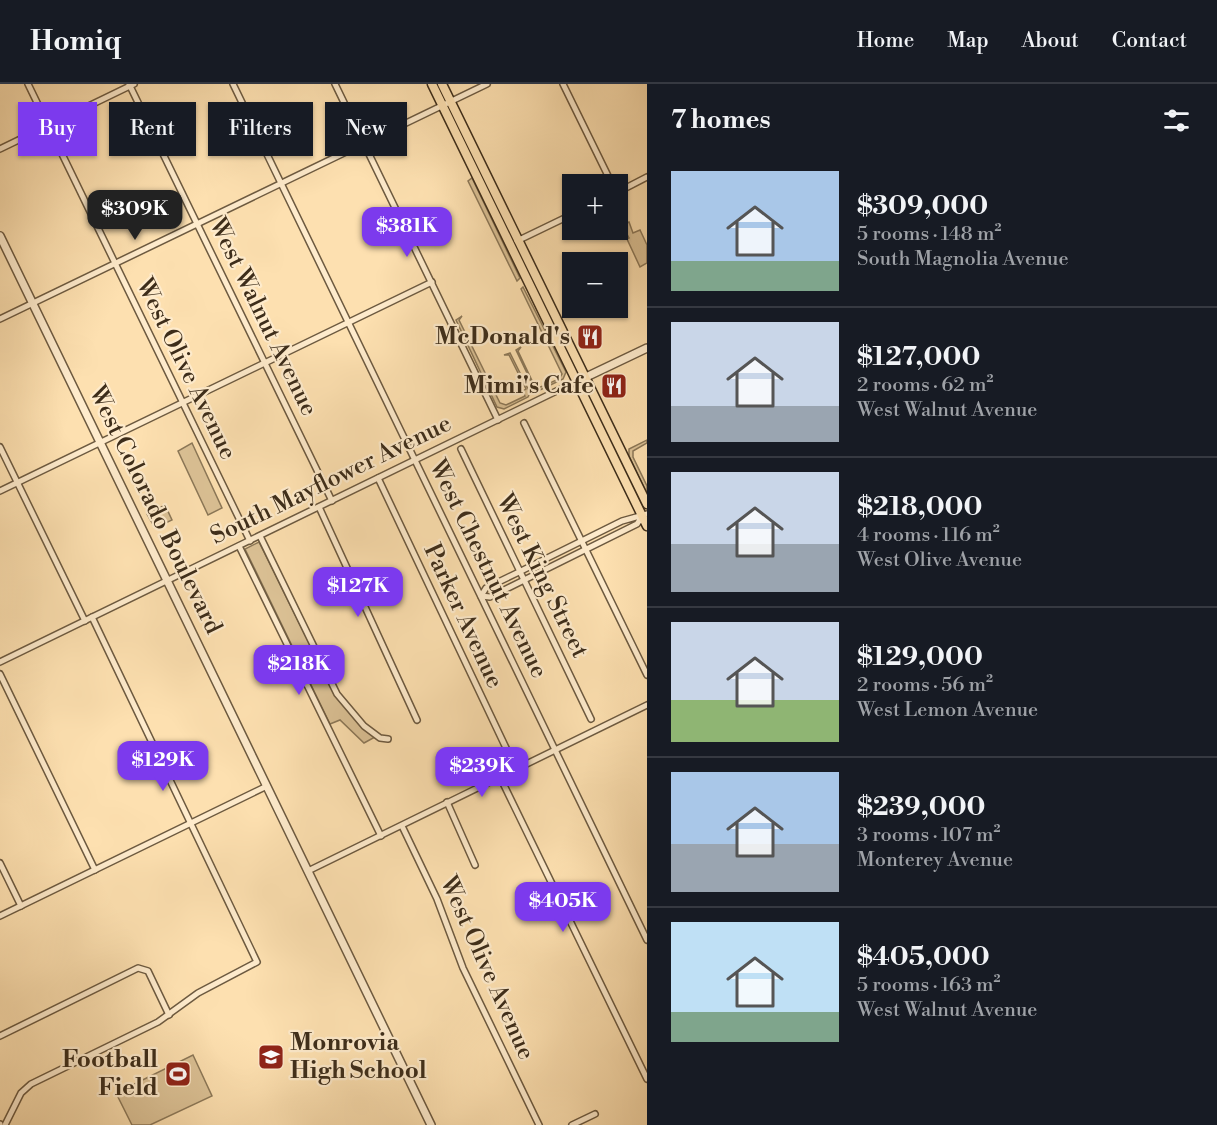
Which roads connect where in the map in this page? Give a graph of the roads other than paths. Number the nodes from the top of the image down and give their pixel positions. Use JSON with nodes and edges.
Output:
{"nodes":[{"id":1,"x":28,"y":84,"type":"edge"},
{"id":2,"x":233,"y":84,"type":"edge"},
{"id":3,"x":335,"y":84,"type":"edge"},
{"id":4,"x":432,"y":84,"type":"edge"},
{"id":5,"x":442,"y":84,"type":"edge"},
{"id":6,"x":487,"y":84,"type":"edge"},
{"id":7,"x":563,"y":84,"type":"edge"},
{"id":8,"x":131,"y":85,"type":"edge"},
{"id":9,"x":37,"y":102,"type":"edge"},
{"id":10,"x":97,"y":102,"type":"edge"},
{"id":11,"x":344,"y":102,"type":"edge"},
{"id":12,"x":447,"y":104,"type":"junction"},
{"id":13,"x":407,"y":124,"type":"edge"},
{"id":14,"x":18,"y":140,"type":"edge"},
{"id":15,"x":0,"y":149,"type":"edge"},
{"id":16,"x":63,"y":156,"type":"edge"},
{"id":17,"x":340,"y":156,"type":"edge"},
{"id":18,"x":369,"y":156,"type":"edge"},
{"id":19,"x":607,"y":174,"type":"edge"},
{"id":20,"x":647,"y":177,"type":"edge"},
{"id":21,"x":281,"y":183,"type":"junction"},
{"id":22,"x":628,"y":187,"type":"edge"},
{"id":23,"x":495,"y":215,"type":"junction"},
{"id":24,"x":562,"y":219,"type":"edge"},
{"id":25,"x":197,"y":224,"type":"junction"},
{"id":26,"x":0,"y":236,"type":"edge"},
{"id":27,"x":517,"y":241,"type":"junction"},
{"id":28,"x":115,"y":264,"type":"junction"},
{"id":29,"x":520,"y":267,"type":"junction"},
{"id":30,"x":432,"y":282,"type":"junction"},
{"id":31,"x":543,"y":293,"type":"junction"},
{"id":32,"x":33,"y":304,"type":"junction"},
{"id":33,"x":0,"y":320,"type":"edge"},
{"id":34,"x":348,"y":322,"type":"junction"},
{"id":35,"x":647,"y":348,"type":"edge"},
{"id":36,"x":265,"y":363,"type":"junction"},
{"id":37,"x":584,"y":378,"type":"junction"},
{"id":38,"x":575,"y":382,"type":"junction"},
{"id":39,"x":183,"y":403,"type":"junction"},
{"id":40,"x":498,"y":420,"type":"junction"},
{"id":41,"x":524,"y":423,"type":"dead end"},
{"id":42,"x":100,"y":443,"type":"junction"},
{"id":43,"x":0,"y":447,"type":"edge"},
{"id":44,"x":461,"y":449,"type":"dead end"},
{"id":45,"x":416,"y":461,"type":"junction"},
{"id":46,"x":378,"y":478,"type":"junction"},
{"id":47,"x":18,"y":483,"type":"junction"},
{"id":48,"x":0,"y":491,"type":"edge"},
{"id":49,"x":332,"y":501,"type":"junction"},
{"id":50,"x":647,"y":504,"type":"edge"},
{"id":51,"x":319,"y":507,"type":"junction"},
{"id":52,"x":645,"y":515,"type":"edge"},
{"id":53,"x":647,"y":526,"type":"edge"},
{"id":54,"x":260,"y":536,"type":"junction"},
{"id":55,"x":249,"y":541,"type":"junction"},
{"id":56,"x":581,"y":541,"type":"junction"},
{"id":57,"x":239,"y":546,"type":"junction"},
{"id":58,"x":586,"y":550,"type":"junction"},
{"id":59,"x":519,"y":572,"type":"junction"},
{"id":60,"x":167,"y":581,"type":"junction"},
{"id":61,"x":523,"y":581,"type":"junction"},
{"id":62,"x":481,"y":596,"type":"junction"},
{"id":63,"x":93,"y":617,"type":"junction"},
{"id":64,"x":85,"y":621,"type":"junction"},
{"id":65,"x":1,"y":659,"type":"edge"},
{"id":66,"x":0,"y":674,"type":"edge"},
{"id":67,"x":647,"y":675,"type":"edge"},
{"id":68,"x":647,"y":705,"type":"edge"},
{"id":69,"x":591,"y":719,"type":"dead end"},
{"id":70,"x":417,"y":720,"type":"dead end"},
{"id":71,"x":388,"y":739,"type":"dead end"},
{"id":72,"x":555,"y":751,"type":"junction"},
{"id":73,"x":516,"y":769,"type":"junction"},
{"id":74,"x":500,"y":777,"type":"junction"},
{"id":75,"x":267,"y":786,"type":"junction"},
{"id":76,"x":447,"y":802,"type":"junction"},
{"id":77,"x":191,"y":823,"type":"junction"},
{"id":78,"x":402,"y":826,"type":"junction"},
{"id":79,"x":381,"y":836,"type":"junction"},
{"id":80,"x":0,"y":863,"type":"edge"},
{"id":81,"x":475,"y":865,"type":"dead end"},
{"id":82,"x":95,"y":870,"type":"junction"},
{"id":83,"x":308,"y":871,"type":"junction"},
{"id":84,"x":21,"y":906,"type":"junction"},
{"id":85,"x":0,"y":916,"type":"edge"},
{"id":86,"x":647,"y":940,"type":"edge"},
{"id":87,"x":169,"y":1015,"type":"junction"},
{"id":88,"x":0,"y":1036,"type":"edge"},
{"id":89,"x":647,"y":1079,"type":"edge"},
{"id":90,"x":595,"y":1114,"type":"dead end"},
{"id":91,"x":2,"y":1125,"type":"edge"},
{"id":92,"x":431,"y":1125,"type":"edge"},
{"id":93,"x":539,"y":1125,"type":"edge"},
{"id":94,"x":572,"y":1125,"type":"edge"}],
"edges":[{"from":1,"to":9,"type":"street","name":"West Olive Avenue"},
{"from":2,"to":21,"type":"street","name":"West Chestnut Avenue"},
{"from":3,"to":11,"type":"street"},
{"from":4,"to":12,"type":"main road"},
{"from":5,"to":12,"type":"main road"},
{"from":6,"to":12,"type":"street"},
{"from":7,"to":19,"type":"street"},
{"from":8,"to":10,"type":"street"},
{"from":8,"to":25,"type":"street","name":"West Walnut Avenue"},
{"from":12,"to":13,"type":"street"},
{"from":12,"to":23,"type":"main road"},
{"from":12,"to":27,"type":"main road"},
{"from":14,"to":15,"type":"street"},
{"from":16,"to":28,"type":"street","name":"West Olive Avenue"},
{"from":17,"to":21,"type":"street"},
{"from":18,"to":30,"type":"street"},
{"from":20,"to":22,"type":"street"},
{"from":21,"to":25,"type":"street"},
{"from":21,"to":34,"type":"street","name":"West Chestnut Avenue"},
{"from":23,"to":27,"type":"main road"},
{"from":23,"to":29,"type":"main road"},
{"from":24,"to":27,"type":"street"},
{"from":25,"to":28,"type":"street"},
{"from":25,"to":36,"type":"street","name":"West Walnut Avenue"},
{"from":26,"to":32,"type":"street","name":"West Colorado Boulevard"},
{"from":27,"to":31,"type":"main road"},
{"from":28,"to":32,"type":"street"},
{"from":28,"to":39,"type":"street","name":"West Olive Avenue"},
{"from":29,"to":31,"type":"main road"},
{"from":29,"to":38,"type":"main road"},
{"from":30,"to":34,"type":"street"},
{"from":30,"to":40,"type":"street"},
{"from":31,"to":37,"type":"main road"},
{"from":32,"to":33,"type":"street"},
{"from":32,"to":42,"type":"street","name":"West Colorado Boulevard"},
{"from":34,"to":36,"type":"street"},
{"from":34,"to":45,"type":"street","name":"West Chestnut Avenue"},
{"from":35,"to":37,"type":"street","name":"South Mayflower Avenue"},
{"from":36,"to":39,"type":"street"},
{"from":36,"to":49,"type":"street","name":"West Walnut Avenue"},
{"from":37,"to":38,"type":"street","name":"South Mayflower Avenue"},
{"from":37,"to":50,"type":"main road"},
{"from":38,"to":40,"type":"street","name":"South Mayflower Avenue"},
{"from":38,"to":52,"type":"main road"},
{"from":39,"to":42,"type":"street"},
{"from":39,"to":55,"type":"street","name":"West Olive Avenue"},
{"from":40,"to":45,"type":"street","name":"South Mayflower Avenue"},
{"from":41,"to":56,"type":"street"},
{"from":42,"to":47,"type":"street"},
{"from":42,"to":60,"type":"street","name":"West Colorado Boulevard"},
{"from":43,"to":47,"type":"street"},
{"from":44,"to":59,"type":"street","name":"West King Street"},
{"from":45,"to":46,"type":"street","name":"South Mayflower Avenue"},
{"from":45,"to":62,"type":"street","name":"West Chestnut Avenue"},
{"from":46,"to":49,"type":"street","name":"South Mayflower Avenue"},
{"from":46,"to":73,"type":"street","name":"Parker Avenue"},
{"from":47,"to":48,"type":"street"},
{"from":47,"to":64,"type":"street"},
{"from":49,"to":51,"type":"street","name":"South Mayflower Avenue"},
{"from":51,"to":54,"type":"street","name":"South Mayflower Avenue"},
{"from":51,"to":70,"type":"street"},
{"from":52,"to":53,"type":"main road"},
{"from":52,"to":56,"type":"street"},
{"from":52,"to":58,"type":"street"},
{"from":54,"to":55,"type":"street","name":"South Mayflower Avenue"},
{"from":54,"to":71,"type":"street"},
{"from":55,"to":57,"type":"street","name":"South Mayflower Avenue"},
{"from":56,"to":58,"type":"street"},
{"from":56,"to":59,"type":"street"},
{"from":57,"to":60,"type":"street","name":"South Mayflower Avenue"},
{"from":57,"to":79,"type":"street"},
{"from":58,"to":61,"type":"street"},
{"from":58,"to":67,"type":"street"},
{"from":59,"to":61,"type":"street","name":"West King Street"},
{"from":59,"to":62,"type":"street"},
{"from":60,"to":63,"type":"street","name":"South Mayflower Avenue"},
{"from":60,"to":75,"type":"street","name":"West Colorado Boulevard"},
{"from":61,"to":62,"type":"street"},
{"from":61,"to":69,"type":"street","name":"West King Street"},
{"from":62,"to":72,"type":"street","name":"West Chestnut Avenue"},
{"from":63,"to":64,"type":"street","name":"South Mayflower Avenue"},
{"from":63,"to":77,"type":"street"},
{"from":64,"to":65,"type":"street","name":"South Mayflower Avenue"},
{"from":66,"to":82,"type":"street"},
{"from":68,"to":72,"type":"street"},
{"from":72,"to":73,"type":"street"},
{"from":72,"to":86,"type":"street","name":"West Chestnut Avenue"},
{"from":73,"to":74,"type":"street"},
{"from":74,"to":76,"type":"street"},
{"from":74,"to":89,"type":"street"},
{"from":75,"to":77,"type":"street"},
{"from":75,"to":83,"type":"street","name":"West Colorado Boulevard"},
{"from":76,"to":78,"type":"street"},
{"from":76,"to":81,"type":"street"},
{"from":77,"to":82,"type":"street"},
{"from":77,"to":87,"type":"street"},
{"from":78,"to":79,"type":"street"},
{"from":78,"to":93,"type":"street","name":"West Olive Avenue"},
{"from":79,"to":83,"type":"street"},
{"from":80,"to":84,"type":"street"},
{"from":82,"to":84,"type":"street"},
{"from":83,"to":92,"type":"street","name":"West Colorado Boulevard"},
{"from":84,"to":85,"type":"street"},
{"from":87,"to":88,"type":"street"},
{"from":87,"to":91,"type":"street"},
{"from":90,"to":94,"type":"street"}]}
